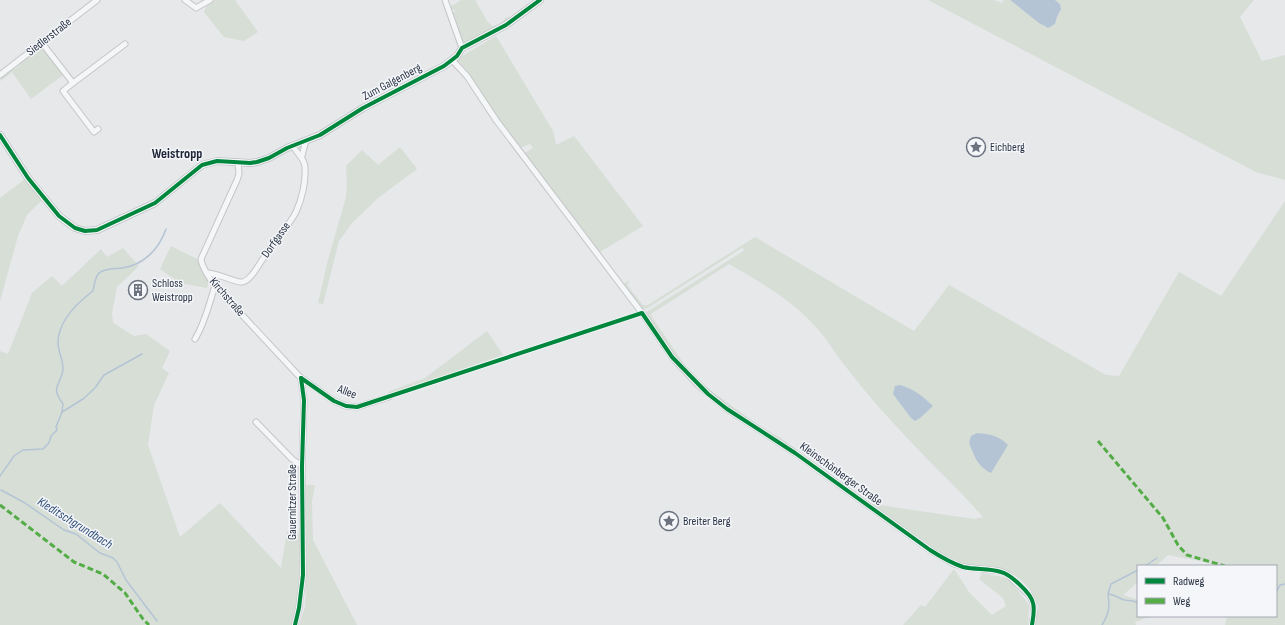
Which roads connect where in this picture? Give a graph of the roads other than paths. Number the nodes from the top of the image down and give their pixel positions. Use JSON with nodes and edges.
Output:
{"nodes":[{"id":1,"x":97,"y":0,"type":"edge"},
{"id":2,"x":185,"y":0,"type":"edge"},
{"id":3,"x":210,"y":0,"type":"edge"},
{"id":4,"x":445,"y":0,"type":"edge"},
{"id":5,"x":540,"y":0,"type":"edge"},
{"id":6,"x":42,"y":42,"type":"junction"},
{"id":7,"x":125,"y":44,"type":"dead end"},
{"id":8,"x":462,"y":48,"type":"junction"},
{"id":9,"x":452,"y":60,"type":"junction"},
{"id":10,"x":0,"y":75,"type":"edge"},
{"id":11,"x":74,"y":83,"type":"junction"},
{"id":12,"x":98,"y":129,"type":"dead end"},
{"id":13,"x":0,"y":134,"type":"edge"},
{"id":14,"x":304,"y":142,"type":"junction"},
{"id":15,"x":293,"y":146,"type":"junction"},
{"id":16,"x":302,"y":156,"type":"junction"},
{"id":17,"x":238,"y":162,"type":"junction"},
{"id":18,"x":207,"y":273,"type":"junction"},
{"id":19,"x":215,"y":286,"type":"junction"},
{"id":20,"x":195,"y":339,"type":"dead end"},
{"id":21,"x":301,"y":378,"type":"junction"},
{"id":22,"x":389,"y":397,"type":"dead end"},
{"id":23,"x":256,"y":422,"type":"dead end"},
{"id":24,"x":302,"y":466,"type":"junction"},
{"id":25,"x":294,"y":625,"type":"edge"},
{"id":26,"x":1032,"y":625,"type":"edge"}],
"edges":[{"from":1,"to":6,"type":"street","name":"Siedlerstraße"},
{"from":2,"to":3,"type":"street"},
{"from":4,"to":8,"type":"street"},
{"from":5,"to":8,"type":"street","name":"Zum Galgenberg"},
{"from":6,"to":10,"type":"street","name":"Siedlerstraße"},
{"from":6,"to":11,"type":"street"},
{"from":7,"to":11,"type":"street"},
{"from":8,"to":9,"type":"street","name":"Zum Galgenberg"},
{"from":9,"to":14,"type":"street","name":"Zum Galgenberg"},
{"from":9,"to":26,"type":"street","name":"Kleinschönberger Straße"},
{"from":11,"to":12,"type":"street"},
{"from":13,"to":17,"type":"street","name":"Zum Galgenberg"},
{"from":14,"to":15,"type":"street","name":"Zum Galgenberg"},
{"from":14,"to":16,"type":"street","name":"Dorfgasse"},
{"from":15,"to":16,"type":"street"},
{"from":15,"to":17,"type":"street","name":"Zum Galgenberg"},
{"from":16,"to":18,"type":"street","name":"Dorfgasse"},
{"from":17,"to":18,"type":"street","name":"Kirchstraße"},
{"from":18,"to":19,"type":"street","name":"Kirchstraße"},
{"from":19,"to":20,"type":"street"},
{"from":19,"to":21,"type":"street","name":"Kirchstraße"},
{"from":21,"to":22,"type":"street","name":"Allee"},
{"from":21,"to":24,"type":"street","name":"Gauernitzer Straße"},
{"from":23,"to":24,"type":"street"},
{"from":24,"to":25,"type":"street","name":"Gauernitzer Straße"}]}
